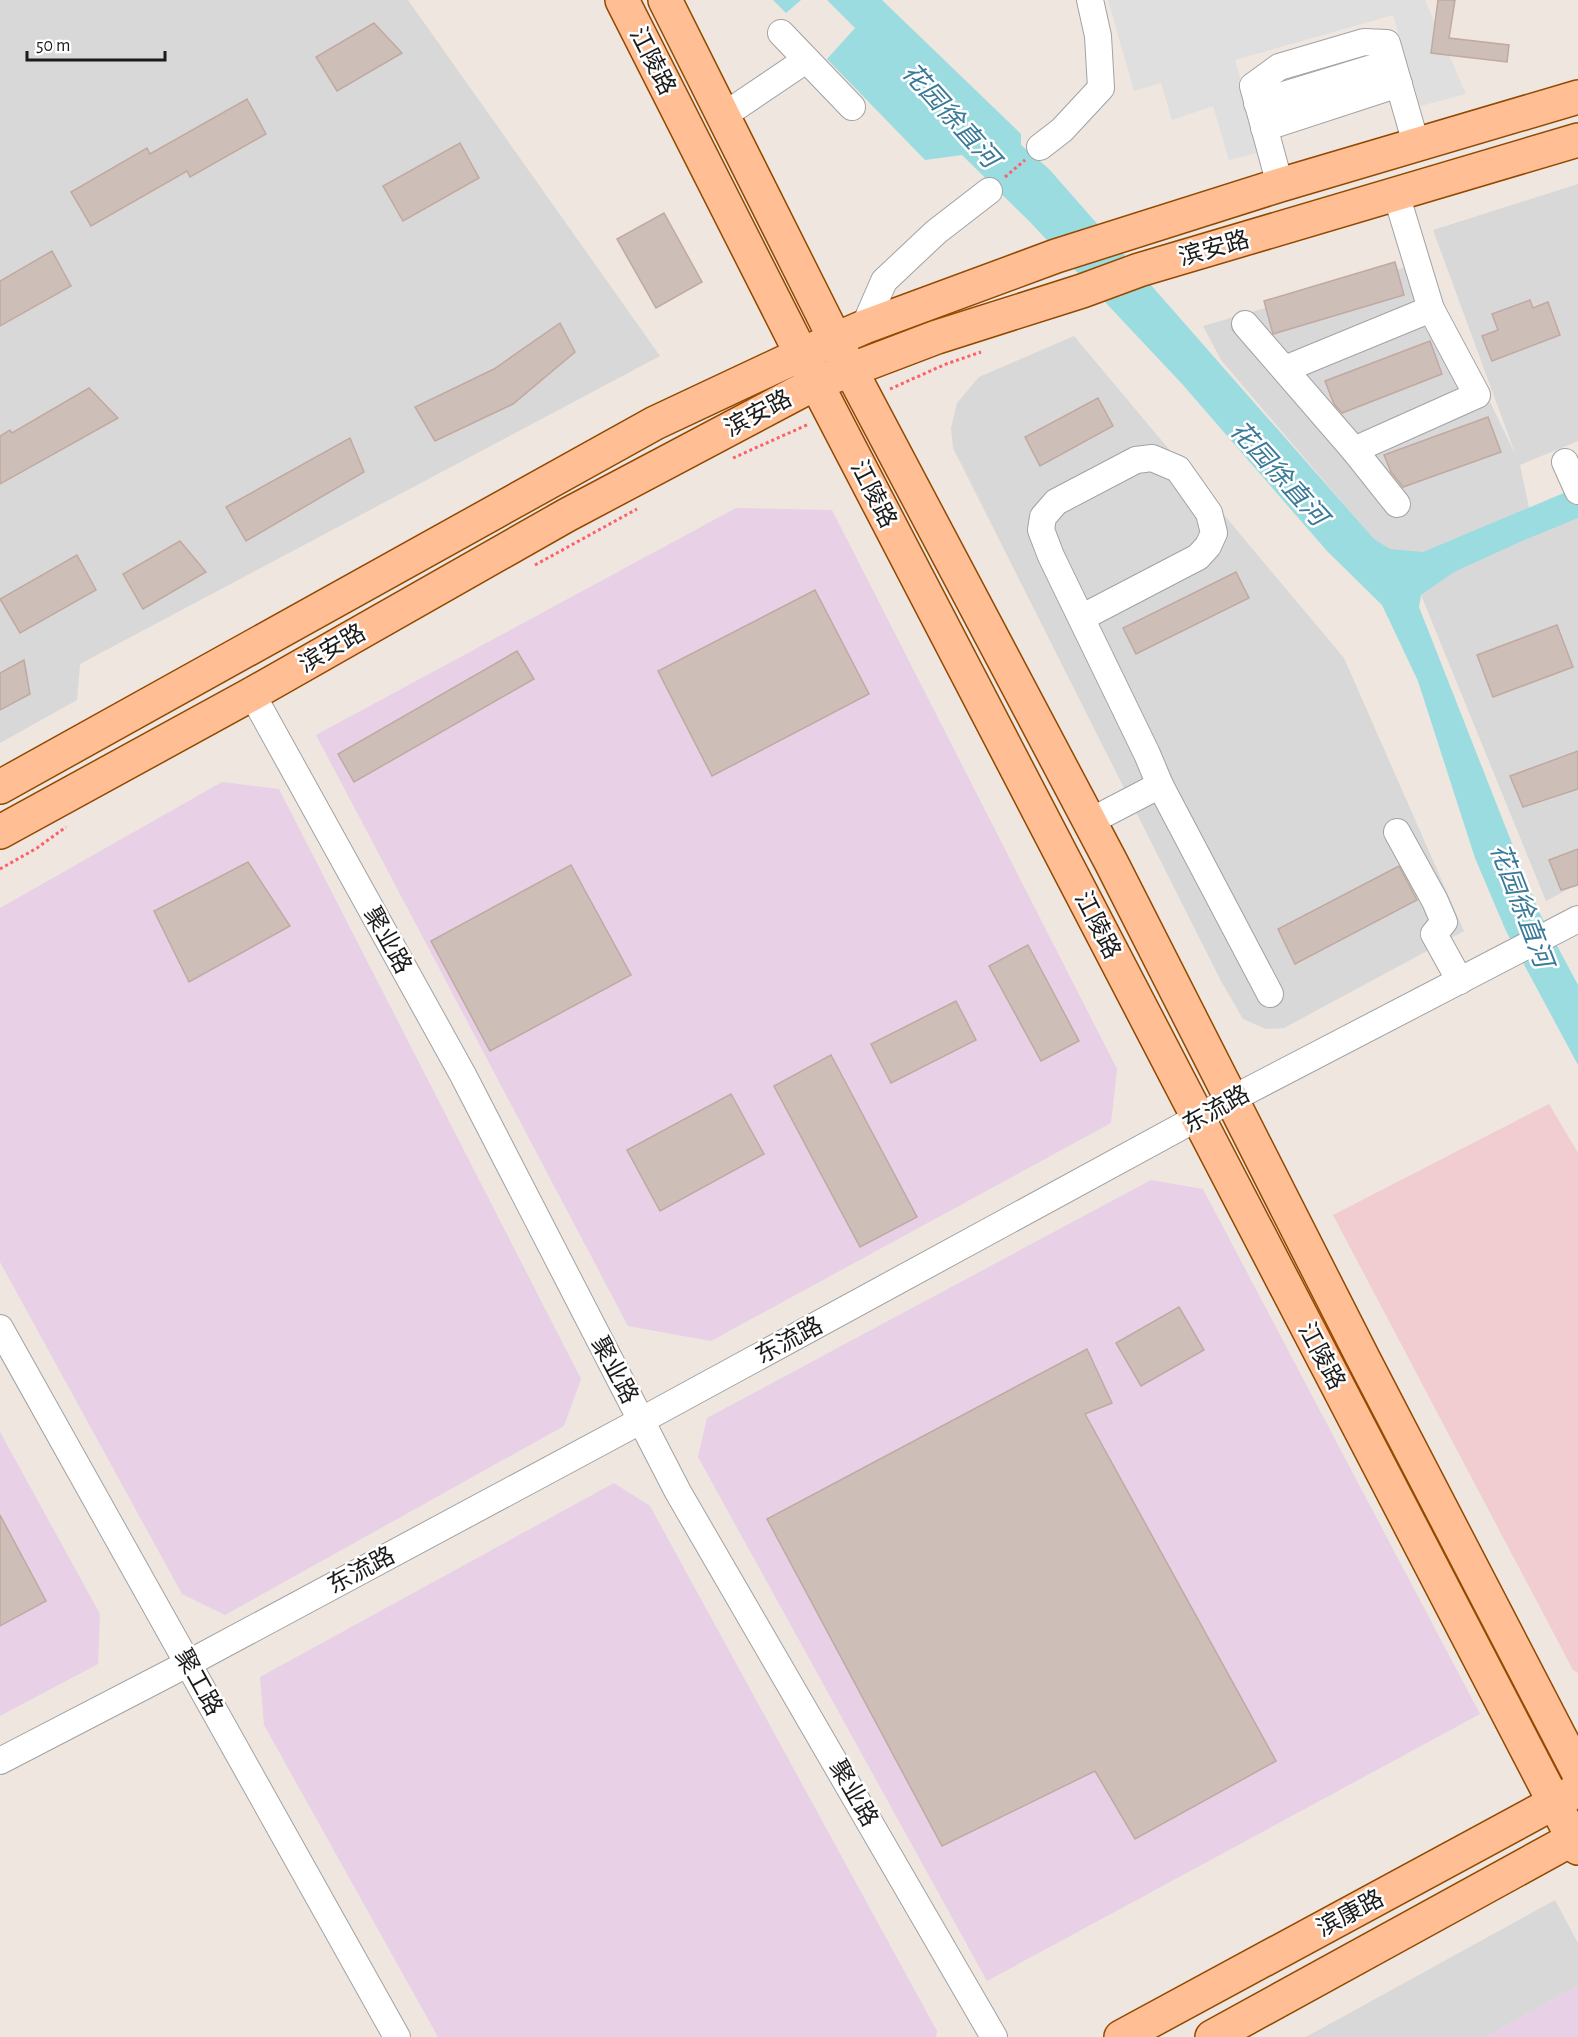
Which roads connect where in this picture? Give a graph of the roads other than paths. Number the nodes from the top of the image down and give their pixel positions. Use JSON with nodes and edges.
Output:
{"nodes":[{"id":1,"x":622,"y":0,"type":"edge"},
{"id":2,"x":664,"y":0,"type":"edge"},
{"id":3,"x":1090,"y":0,"type":"edge"},
{"id":4,"x":781,"y":33,"type":"dead end"},
{"id":5,"x":806,"y":60,"type":"junction"},
{"id":6,"x":1396,"y":73,"type":"junction"},
{"id":7,"x":1578,"y":97,"type":"edge"},
{"id":8,"x":852,"y":108,"type":"dead end"},
{"id":9,"x":723,"y":116,"type":"junction"},
{"id":10,"x":1264,"y":128,"type":"junction"},
{"id":11,"x":1578,"y":140,"type":"edge"},
{"id":12,"x":1416,"y":144,"type":"junction"},
{"id":13,"x":1040,"y":147,"type":"road end"},
{"id":14,"x":1280,"y":185,"type":"junction"},
{"id":15,"x":989,"y":190,"type":"road end"},
{"id":16,"x":1396,"y":194,"type":"junction"},
{"id":17,"x":1431,"y":309,"type":"junction"},
{"id":18,"x":1245,"y":324,"type":"dead end"},
{"id":19,"x":850,"y":333,"type":"junction"},
{"id":20,"x":802,"y":354,"type":"junction"},
{"id":21,"x":850,"y":369,"type":"junction"},
{"id":22,"x":1285,"y":369,"type":"junction"},
{"id":23,"x":816,"y":383,"type":"junction"},
{"id":24,"x":1354,"y":450,"type":"junction"},
{"id":25,"x":1565,"y":462,"type":"dead end"},
{"id":26,"x":1578,"y":492,"type":"edge"},
{"id":27,"x":1397,"y":504,"type":"dead end"},
{"id":28,"x":1081,"y":618,"type":"junction"},
{"id":29,"x":252,"y":694,"type":"junction"},
{"id":30,"x":1160,"y":785,"type":"junction"},
{"id":31,"x":0,"y":787,"type":"edge"},
{"id":32,"x":1089,"y":822,"type":"junction"},
{"id":33,"x":0,"y":832,"type":"edge"},
{"id":34,"x":1397,"y":832,"type":"dead end"},
{"id":35,"x":1578,"y":919,"type":"edge"},
{"id":36,"x":1460,"y":981,"type":"junction"},
{"id":37,"x":1270,"y":994,"type":"dead end"},
{"id":38,"x":1230,"y":1100,"type":"junction"},
{"id":39,"x":1198,"y":1119,"type":"junction"},
{"id":40,"x":0,"y":1328,"type":"edge"},
{"id":41,"x":642,"y":1420,"type":"junction"},
{"id":42,"x":189,"y":1663,"type":"junction"},
{"id":43,"x":0,"y":1761,"type":"edge"},
{"id":44,"x":1578,"y":1772,"type":"edge"},
{"id":45,"x":1566,"y":1796,"type":"edge"},
{"id":46,"x":1576,"y":1841,"type":"edge"},
{"id":47,"x":397,"y":2037,"type":"edge"},
{"id":48,"x":994,"y":2037,"type":"edge"},
{"id":49,"x":1121,"y":2037,"type":"edge"},
{"id":50,"x":1212,"y":2037,"type":"edge"}],
"edges":[{"from":1,"to":20,"type":"main road","name":"江陵路"},
{"from":2,"to":9,"type":"main road","name":"江陵路"},
{"from":3,"to":13,"type":"street"},
{"from":4,"to":5,"type":"street"},
{"from":5,"to":8,"type":"street"},
{"from":5,"to":9,"type":"street"},
{"from":6,"to":10,"type":"street"},
{"from":6,"to":10,"type":"street"},
{"from":6,"to":12,"type":"street"},
{"from":7,"to":12,"type":"main road","name":"滨安路"},
{"from":9,"to":19,"type":"main road","name":"江陵路"},
{"from":10,"to":14,"type":"street"},
{"from":11,"to":16,"type":"main road","name":"滨安路"},
{"from":12,"to":14,"type":"main road","name":"滨安路"},
{"from":14,"to":19,"type":"main road","name":"滨安路"},
{"from":15,"to":19,"type":"street"},
{"from":16,"to":17,"type":"street"},
{"from":16,"to":21,"type":"main road","name":"滨安路"},
{"from":17,"to":22,"type":"street"},
{"from":17,"to":24,"type":"street"},
{"from":18,"to":22,"type":"street"},
{"from":19,"to":20,"type":"main road","name":"滨安路"},
{"from":19,"to":21,"type":"main road","name":"江陵路"},
{"from":20,"to":23,"type":"main road","name":"江陵路"},
{"from":20,"to":31,"type":"main road","name":"滨安路"},
{"from":21,"to":23,"type":"main road","name":"滨安路"},
{"from":21,"to":32,"type":"main road","name":"江陵路"},
{"from":22,"to":24,"type":"street"},
{"from":23,"to":29,"type":"main road","name":"滨安路"},
{"from":23,"to":39,"type":"main road","name":"江陵路"},
{"from":24,"to":27,"type":"street"},
{"from":25,"to":26,"type":"street"},
{"from":28,"to":28,"type":"street"},
{"from":28,"to":30,"type":"street"},
{"from":29,"to":33,"type":"main road","name":"滨安路"},
{"from":29,"to":41,"type":"street","name":"聚业路"},
{"from":30,"to":32,"type":"street"},
{"from":30,"to":37,"type":"street"},
{"from":32,"to":38,"type":"main road","name":"江陵路"},
{"from":34,"to":36,"type":"street"},
{"from":35,"to":36,"type":"street","name":"东流路"},
{"from":36,"to":38,"type":"street","name":"东流路"},
{"from":38,"to":39,"type":"street","name":"东流路"},
{"from":38,"to":44,"type":"main road","name":"江陵路"},
{"from":39,"to":41,"type":"street","name":"东流路"},
{"from":39,"to":45,"type":"main road","name":"江陵路"},
{"from":40,"to":42,"type":"street","name":"聚工路"},
{"from":41,"to":42,"type":"street","name":"东流路"},
{"from":41,"to":48,"type":"street","name":"聚业路"},
{"from":42,"to":43,"type":"street","name":"东流路"},
{"from":42,"to":47,"type":"street","name":"聚工路"},
{"from":45,"to":46,"type":"main road","name":"江陵路"},
{"from":45,"to":49,"type":"main road","name":"滨康路"},
{"from":46,"to":50,"type":"main road","name":"滨康路"}]}
